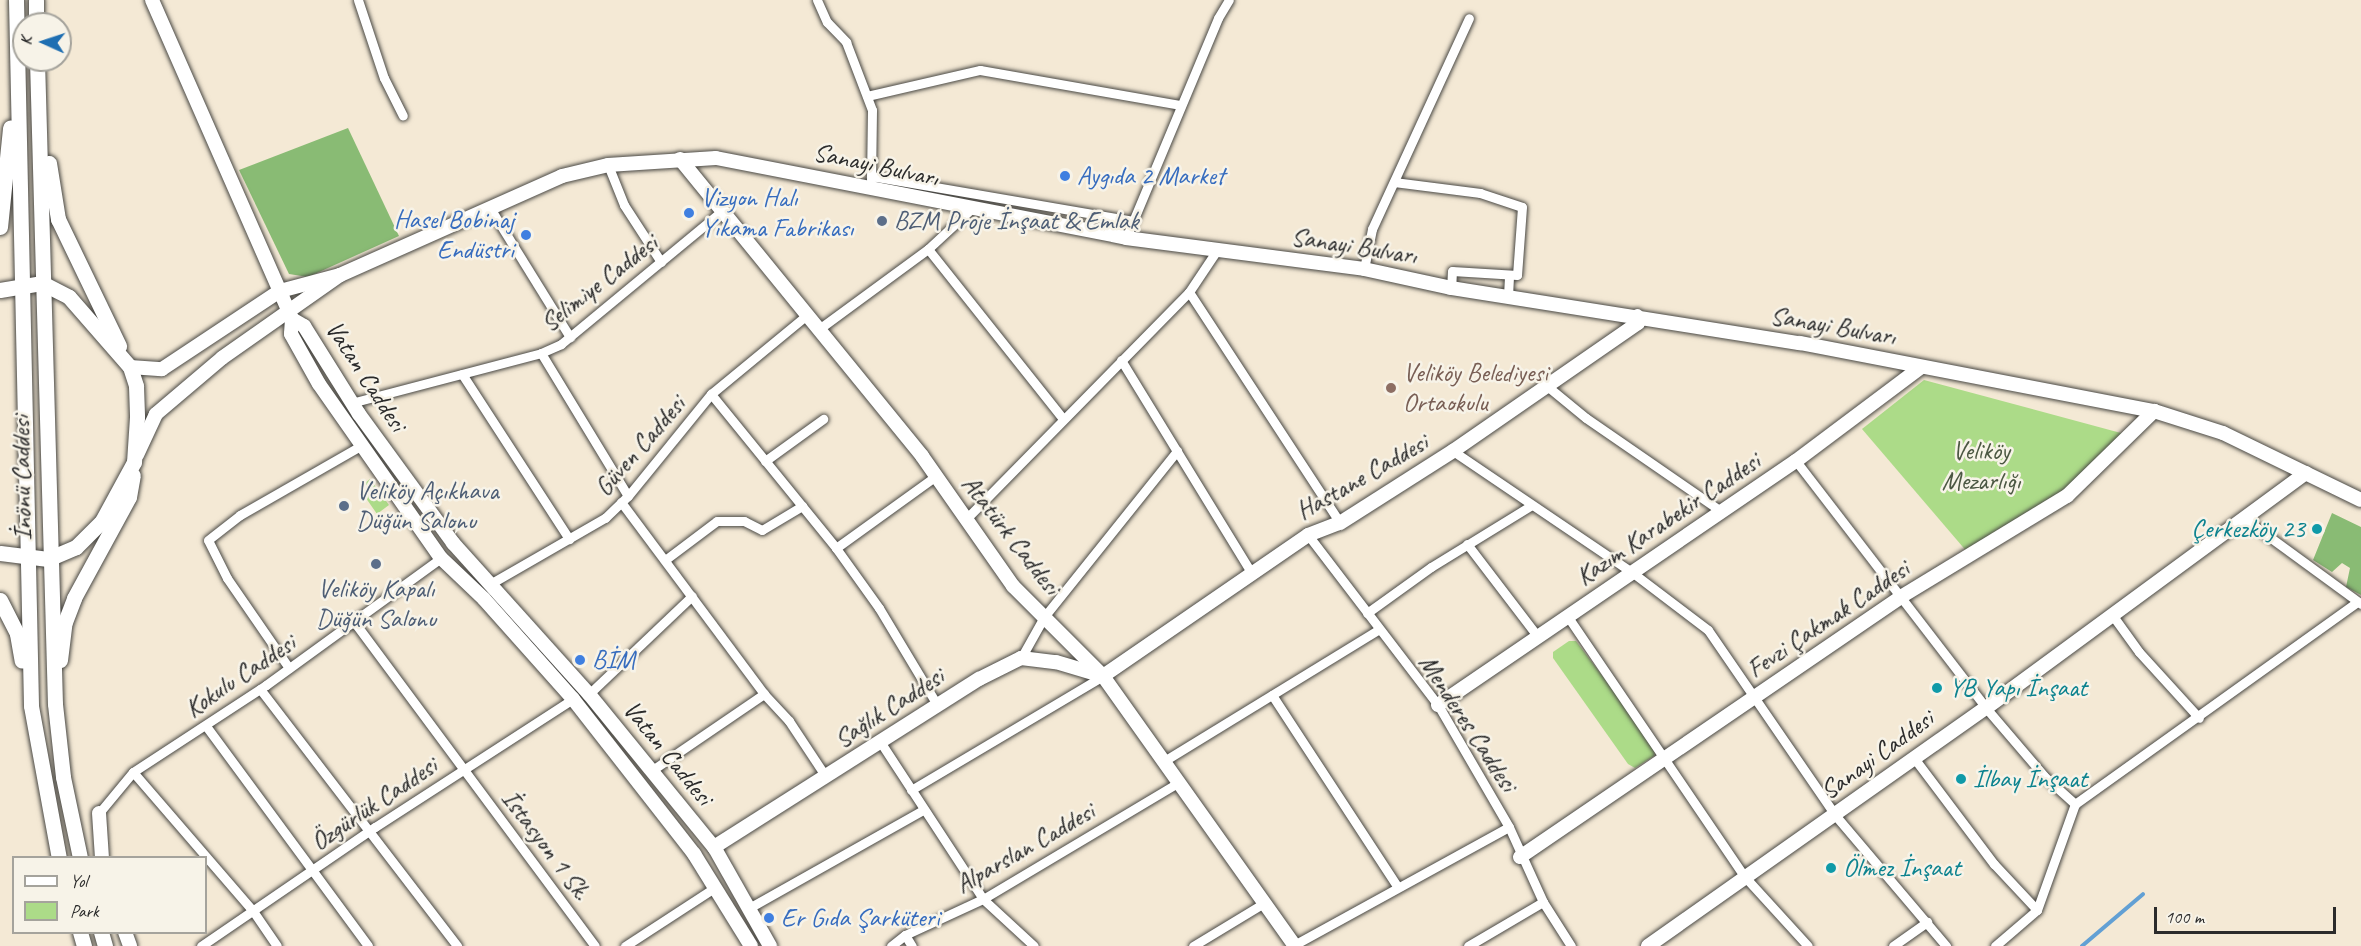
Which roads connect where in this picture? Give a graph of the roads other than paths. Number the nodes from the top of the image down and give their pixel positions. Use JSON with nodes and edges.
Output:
{"nodes":[{"id":1,"x":152,"y":0,"type":"edge"},
{"id":2,"x":358,"y":0,"type":"edge"},
{"id":3,"x":817,"y":0,"type":"edge"},
{"id":4,"x":1229,"y":0,"type":"edge"},
{"id":5,"x":1469,"y":18,"type":"dead end"},
{"id":6,"x":15,"y":72,"type":"edge"},
{"id":7,"x":17,"y":72,"type":"edge"},
{"id":8,"x":38,"y":72,"type":"edge"},
{"id":9,"x":39,"y":72,"type":"edge"},
{"id":10,"x":867,"y":96,"type":"junction"},
{"id":11,"x":1181,"y":105,"type":"junction"},
{"id":12,"x":403,"y":116,"type":"dead end"},
{"id":13,"x":680,"y":159,"type":"junction"},
{"id":14,"x":608,"y":165,"type":"junction"},
{"id":15,"x":871,"y":182,"type":"junction"},
{"id":16,"x":1394,"y":182,"type":"junction"},
{"id":17,"x":0,"y":205,"type":"edge"},
{"id":18,"x":490,"y":208,"type":"junction"},
{"id":19,"x":971,"y":209,"type":"junction"},
{"id":20,"x":722,"y":211,"type":"junction"},
{"id":21,"x":1133,"y":221,"type":"junction"},
{"id":22,"x":1,"y":224,"type":"edge"},
{"id":23,"x":1126,"y":238,"type":"junction"},
{"id":24,"x":928,"y":249,"type":"junction"},
{"id":25,"x":1217,"y":250,"type":"junction"},
{"id":26,"x":661,"y":262,"type":"junction"},
{"id":27,"x":1364,"y":269,"type":"junction"},
{"id":28,"x":340,"y":275,"type":"junction"},
{"id":29,"x":1509,"y":275,"type":"junction"},
{"id":30,"x":42,"y":283,"type":"junction"},
{"id":31,"x":22,"y":285,"type":"junction"},
{"id":32,"x":1451,"y":288,"type":"junction"},
{"id":33,"x":0,"y":290,"type":"edge"},
{"id":34,"x":280,"y":291,"type":"junction"},
{"id":35,"x":1189,"y":292,"type":"junction"},
{"id":36,"x":1508,"y":296,"type":"junction"},
{"id":37,"x":290,"y":315,"type":"junction"},
{"id":38,"x":807,"y":315,"type":"junction"},
{"id":39,"x":1637,"y":316,"type":"junction"},
{"id":40,"x":819,"y":329,"type":"junction"},
{"id":41,"x":570,"y":337,"type":"junction"},
{"id":42,"x":541,"y":353,"type":"junction"},
{"id":43,"x":1121,"y":360,"type":"junction"},
{"id":44,"x":130,"y":367,"type":"junction"},
{"id":45,"x":1921,"y":367,"type":"junction"},
{"id":46,"x":462,"y":374,"type":"junction"},
{"id":47,"x":1547,"y":386,"type":"junction"},
{"id":48,"x":711,"y":394,"type":"junction"},
{"id":49,"x":351,"y":403,"type":"junction"},
{"id":50,"x":2154,"y":411,"type":"junction"},
{"id":51,"x":823,"y":419,"type":"dead end"},
{"id":52,"x":1063,"y":419,"type":"junction"},
{"id":53,"x":362,"y":445,"type":"junction"},
{"id":54,"x":1177,"y":451,"type":"junction"},
{"id":55,"x":1453,"y":451,"type":"junction"},
{"id":56,"x":765,"y":461,"type":"junction"},
{"id":57,"x":1796,"y":461,"type":"junction"},
{"id":58,"x":134,"y":462,"type":"junction"},
{"id":59,"x":2306,"y":473,"type":"junction"},
{"id":60,"x":936,"y":476,"type":"junction"},
{"id":61,"x":625,"y":499,"type":"junction"},
{"id":62,"x":2361,"y":500,"type":"edge"},
{"id":63,"x":802,"y":506,"type":"junction"},
{"id":64,"x":1530,"y":506,"type":"junction"},
{"id":65,"x":1721,"y":511,"type":"junction"},
{"id":66,"x":966,"y":519,"type":"junction"},
{"id":67,"x":2245,"y":519,"type":"junction"},
{"id":68,"x":1340,"y":523,"type":"junction"},
{"id":69,"x":1308,"y":536,"type":"junction"},
{"id":70,"x":569,"y":538,"type":"junction"},
{"id":71,"x":1467,"y":544,"type":"junction"},
{"id":72,"x":836,"y":548,"type":"junction"},
{"id":73,"x":0,"y":553,"type":"edge"},
{"id":74,"x":26,"y":558,"type":"junction"},
{"id":75,"x":441,"y":558,"type":"junction"},
{"id":76,"x":48,"y":559,"type":"junction"},
{"id":77,"x":665,"y":560,"type":"junction"},
{"id":78,"x":1633,"y":573,"type":"junction"},
{"id":79,"x":1252,"y":574,"type":"junction"},
{"id":80,"x":490,"y":584,"type":"junction"},
{"id":81,"x":692,"y":596,"type":"junction"},
{"id":82,"x":1899,"y":598,"type":"junction"},
{"id":83,"x":0,"y":600,"type":"edge"},
{"id":84,"x":2359,"y":603,"type":"edge"},
{"id":85,"x":1367,"y":613,"type":"junction"},
{"id":86,"x":2112,"y":616,"type":"junction"},
{"id":87,"x":1044,"y":617,"type":"junction"},
{"id":88,"x":1568,"y":617,"type":"junction"},
{"id":89,"x":356,"y":623,"type":"junction"},
{"id":90,"x":1379,"y":629,"type":"junction"},
{"id":91,"x":1538,"y":637,"type":"junction"},
{"id":92,"x":1021,"y":658,"type":"junction"},
{"id":93,"x":289,"y":668,"type":"junction"},
{"id":94,"x":1103,"y":676,"type":"junction"},
{"id":95,"x":260,"y":689,"type":"junction"},
{"id":96,"x":589,"y":694,"type":"junction"},
{"id":97,"x":764,"y":694,"type":"junction"},
{"id":98,"x":1272,"y":694,"type":"junction"},
{"id":99,"x":573,"y":699,"type":"junction"},
{"id":100,"x":1752,"y":699,"type":"junction"},
{"id":101,"x":55,"y":705,"type":"junction"},
{"id":102,"x":1438,"y":705,"type":"junction"},
{"id":103,"x":31,"y":706,"type":"junction"},
{"id":104,"x":938,"y":706,"type":"junction"},
{"id":105,"x":1986,"y":708,"type":"junction"},
{"id":106,"x":2199,"y":718,"type":"junction"},
{"id":107,"x":206,"y":726,"type":"junction"},
{"id":108,"x":881,"y":743,"type":"junction"},
{"id":109,"x":1664,"y":758,"type":"junction"},
{"id":110,"x":1914,"y":758,"type":"junction"},
{"id":111,"x":1164,"y":761,"type":"junction"},
{"id":112,"x":464,"y":770,"type":"junction"},
{"id":113,"x":651,"y":771,"type":"junction"},
{"id":114,"x":133,"y":772,"type":"junction"},
{"id":115,"x":826,"y":777,"type":"junction"},
{"id":116,"x":1179,"y":782,"type":"junction"},
{"id":117,"x":911,"y":790,"type":"junction"},
{"id":118,"x":2075,"y":804,"type":"junction"},
{"id":119,"x":923,"y":810,"type":"junction"},
{"id":120,"x":99,"y":813,"type":"joint"},
{"id":121,"x":1835,"y":815,"type":"junction"},
{"id":122,"x":1509,"y":827,"type":"junction"},
{"id":123,"x":368,"y":832,"type":"junction"},
{"id":124,"x":714,"y":847,"type":"junction"},
{"id":125,"x":59,"y":856,"type":"edge"},
{"id":126,"x":80,"y":856,"type":"edge"},
{"id":127,"x":102,"y":856,"type":"edge"},
{"id":128,"x":206,"y":856,"type":"edge"},
{"id":129,"x":207,"y":857,"type":"edge"},
{"id":130,"x":1520,"y":857,"type":"junction"},
{"id":131,"x":723,"y":862,"type":"junction"},
{"id":132,"x":313,"y":869,"type":"junction"},
{"id":133,"x":705,"y":872,"type":"junction"},
{"id":134,"x":1745,"y":878,"type":"junction"},
{"id":135,"x":1397,"y":886,"type":"junction"},
{"id":136,"x":714,"y":888,"type":"junction"},
{"id":137,"x":983,"y":899,"type":"junction"},
{"id":138,"x":1543,"y":902,"type":"junction"},
{"id":139,"x":1264,"y":903,"type":"junction"},
{"id":140,"x":749,"y":908,"type":"junction"},
{"id":141,"x":253,"y":910,"type":"junction"},
{"id":142,"x":2037,"y":910,"type":"junction"},
{"id":143,"x":1927,"y":922,"type":"junction"},
{"id":144,"x":905,"y":935,"type":"junction"},
{"id":145,"x":201,"y":946,"type":"edge"},
{"id":146,"x":277,"y":946,"type":"edge"},
{"id":147,"x":368,"y":946,"type":"edge"},
{"id":148,"x":458,"y":946,"type":"edge"},
{"id":149,"x":595,"y":946,"type":"edge"},
{"id":150,"x":625,"y":946,"type":"edge"},
{"id":151,"x":751,"y":946,"type":"edge"},
{"id":152,"x":770,"y":946,"type":"edge"},
{"id":153,"x":891,"y":946,"type":"edge"},
{"id":154,"x":912,"y":946,"type":"edge"},
{"id":155,"x":1034,"y":946,"type":"edge"},
{"id":156,"x":1193,"y":946,"type":"edge"},
{"id":157,"x":1294,"y":946,"type":"edge"},
{"id":158,"x":1468,"y":946,"type":"edge"},
{"id":159,"x":1571,"y":946,"type":"edge"},
{"id":160,"x":1648,"y":946,"type":"edge"},
{"id":161,"x":1808,"y":946,"type":"edge"},
{"id":162,"x":1893,"y":946,"type":"edge"},
{"id":163,"x":1947,"y":946,"type":"edge"},
{"id":164,"x":1995,"y":946,"type":"edge"}],
"edges":[{"from":1,"to":34,"type":"street","name":"Vatan Caddesi"},
{"from":2,"to":12,"type":"street"},
{"from":3,"to":10,"type":"street"},
{"from":4,"to":11,"type":"street"},
{"from":5,"to":16,"type":"street"},
{"from":6,"to":22,"type":"main road"},
{"from":7,"to":31,"type":"main road"},
{"from":8,"to":30,"type":"main road","name":"İnönü Caddesi"},
{"from":9,"to":44,"type":"main road"},
{"from":10,"to":11,"type":"street"},
{"from":10,"to":15,"type":"street"},
{"from":11,"to":21,"type":"street"},
{"from":13,"to":14,"type":"street","name":"Sanayi Bulvarı"},
{"from":13,"to":15,"type":"street","name":"Sanayi Bulvarı"},
{"from":13,"to":20,"type":"street","name":"Atatürk Caddesi"},
{"from":14,"to":18,"type":"street","name":"Sanayi Bulvarı"},
{"from":14,"to":26,"type":"street"},
{"from":15,"to":19,"type":"street","name":"Sanayi Bulvarı"},
{"from":15,"to":21,"type":"street"},
{"from":16,"to":27,"type":"street"},
{"from":16,"to":29,"type":"street"},
{"from":17,"to":22,"type":"main road"},
{"from":18,"to":28,"type":"street","name":"Sanayi Bulvarı"},
{"from":18,"to":41,"type":"street"},
{"from":19,"to":23,"type":"street","name":"Sanayi Bulvarı"},
{"from":19,"to":24,"type":"street"},
{"from":20,"to":26,"type":"street","name":"Selimiye Caddesi"},
{"from":20,"to":38,"type":"street","name":"Atatürk Caddesi"},
{"from":21,"to":23,"type":"street"},
{"from":23,"to":25,"type":"street","name":"Sanayi Bulvarı"},
{"from":24,"to":40,"type":"street"},
{"from":24,"to":52,"type":"street"},
{"from":25,"to":27,"type":"street","name":"Sanayi Bulvarı"},
{"from":25,"to":35,"type":"street"},
{"from":26,"to":41,"type":"street","name":"Selimiye Caddesi"},
{"from":27,"to":32,"type":"street","name":"Sanayi Bulvarı"},
{"from":28,"to":34,"type":"street"},
{"from":28,"to":37,"type":"street"},
{"from":29,"to":32,"type":"street"},
{"from":29,"to":36,"type":"street"},
{"from":30,"to":31,"type":"main road"},
{"from":30,"to":44,"type":"main road"},
{"from":30,"to":76,"type":"main road","name":"İnönü Caddesi"},
{"from":31,"to":33,"type":"main road"},
{"from":31,"to":74,"type":"main road"},
{"from":32,"to":36,"type":"street","name":"Sanayi Bulvarı"},
{"from":34,"to":37,"type":"street","name":"Vatan Caddesi"},
{"from":34,"to":44,"type":"street"},
{"from":35,"to":43,"type":"street"},
{"from":35,"to":68,"type":"street"},
{"from":36,"to":39,"type":"street","name":"Sanayi Bulvarı"},
{"from":37,"to":49,"type":"street","name":"Vatan Caddesi"},
{"from":37,"to":53,"type":"street","name":"Vatan Caddesi"},
{"from":37,"to":58,"type":"street"},
{"from":38,"to":40,"type":"street","name":"Atatürk Caddesi"},
{"from":38,"to":48,"type":"street","name":"Güven Caddesi"},
{"from":39,"to":45,"type":"street","name":"Sanayi Bulvarı"},
{"from":39,"to":47,"type":"street","name":"Hastane Caddesi"},
{"from":40,"to":60,"type":"street","name":"Atatürk Caddesi"},
{"from":41,"to":42,"type":"street","name":"Selimiye Caddesi"},
{"from":42,"to":46,"type":"street","name":"Selimiye Caddesi"},
{"from":42,"to":61,"type":"street"},
{"from":43,"to":52,"type":"street"},
{"from":43,"to":54,"type":"street"},
{"from":44,"to":58,"type":"main road"},
{"from":45,"to":50,"type":"street","name":"Sanayi Bulvarı"},
{"from":45,"to":57,"type":"street","name":"Kazım Karabekir Caddesi"},
{"from":46,"to":49,"type":"street","name":"Selimiye Caddesi"},
{"from":46,"to":70,"type":"street"},
{"from":47,"to":55,"type":"street","name":"Hastane Caddesi"},
{"from":47,"to":65,"type":"street"},
{"from":48,"to":56,"type":"street"},
{"from":48,"to":61,"type":"street","name":"Güven Caddesi"},
{"from":49,"to":80,"type":"street","name":"Vatan Caddesi"},
{"from":50,"to":59,"type":"street","name":"Sanayi Bulvarı"},
{"from":50,"to":82,"type":"street","name":"Fevzi Çakmak Caddesi"},
{"from":51,"to":56,"type":"street"},
{"from":52,"to":66,"type":"street"},
{"from":53,"to":75,"type":"street","name":"Vatan Caddesi"},
{"from":53,"to":93,"type":"street"},
{"from":54,"to":79,"type":"street"},
{"from":54,"to":87,"type":"street"},
{"from":55,"to":64,"type":"street"},
{"from":55,"to":68,"type":"street","name":"Hastane Caddesi"},
{"from":56,"to":63,"type":"street"},
{"from":57,"to":65,"type":"street","name":"Kazım Karabekir Caddesi"},
{"from":57,"to":82,"type":"street"},
{"from":58,"to":76,"type":"main road"},
{"from":58,"to":101,"type":"main road"},
{"from":59,"to":62,"type":"street","name":"Sanayi Bulvarı"},
{"from":59,"to":67,"type":"street","name":"Sanayi Caddesi"},
{"from":60,"to":66,"type":"street","name":"Atatürk Caddesi"},
{"from":60,"to":72,"type":"street"},
{"from":61,"to":70,"type":"street","name":"Güven Caddesi"},
{"from":61,"to":77,"type":"street"},
{"from":63,"to":72,"type":"street"},
{"from":63,"to":77,"type":"street"},
{"from":64,"to":71,"type":"street"},
{"from":64,"to":78,"type":"street"},
{"from":65,"to":78,"type":"street","name":"Kazım Karabekir Caddesi"},
{"from":66,"to":87,"type":"street","name":"Atatürk Caddesi"},
{"from":67,"to":84,"type":"street"},
{"from":67,"to":86,"type":"street","name":"Sanayi Caddesi"},
{"from":68,"to":69,"type":"street","name":"Hastane Caddesi"},
{"from":69,"to":79,"type":"street","name":"Hastane Caddesi"},
{"from":69,"to":85,"type":"street","name":"Menderes Caddesi"},
{"from":70,"to":80,"type":"street","name":"Güven Caddesi"},
{"from":71,"to":85,"type":"street"},
{"from":71,"to":91,"type":"street"},
{"from":72,"to":104,"type":"street"},
{"from":73,"to":74,"type":"main road"},
{"from":74,"to":76,"type":"main road"},
{"from":74,"to":103,"type":"main road"},
{"from":75,"to":89,"type":"street","name":"Kokulu Caddesi"},
{"from":75,"to":99,"type":"street","name":"Vatan Caddesi"},
{"from":76,"to":101,"type":"main road","name":"İnönü Caddesi"},
{"from":77,"to":81,"type":"street"},
{"from":78,"to":88,"type":"street","name":"Kazım Karabekir Caddesi"},
{"from":78,"to":100,"type":"street"},
{"from":79,"to":94,"type":"street","name":"Hastane Caddesi"},
{"from":80,"to":96,"type":"street","name":"Vatan Caddesi"},
{"from":81,"to":96,"type":"street"},
{"from":81,"to":97,"type":"street"},
{"from":82,"to":100,"type":"street","name":"Fevzi Çakmak Caddesi"},
{"from":82,"to":105,"type":"street"},
{"from":83,"to":103,"type":"main road"},
{"from":84,"to":106,"type":"street"},
{"from":85,"to":90,"type":"street","name":"Menderes Caddesi"},
{"from":86,"to":105,"type":"street","name":"Sanayi Caddesi"},
{"from":86,"to":106,"type":"street"},
{"from":87,"to":92,"type":"street"},
{"from":87,"to":94,"type":"street","name":"Atatürk Caddesi"},
{"from":88,"to":91,"type":"street","name":"Kazım Karabekir Caddesi"},
{"from":88,"to":109,"type":"street"},
{"from":89,"to":93,"type":"street","name":"Kokulu Caddesi"},
{"from":89,"to":112,"type":"street","name":"İstasyon 1 Sk."},
{"from":90,"to":98,"type":"street"},
{"from":90,"to":102,"type":"street","name":"Menderes Caddesi"},
{"from":91,"to":102,"type":"street","name":"Kazım Karabekir Caddesi"},
{"from":92,"to":94,"type":"street"},
{"from":92,"to":104,"type":"street","name":"Sağlık Caddesi"},
{"from":93,"to":95,"type":"street","name":"Kokulu Caddesi"},
{"from":94,"to":111,"type":"street","name":"Atatürk Caddesi"},
{"from":94,"to":117,"type":"street"},
{"from":95,"to":107,"type":"street","name":"Kokulu Caddesi"},
{"from":95,"to":123,"type":"street"},
{"from":96,"to":113,"type":"street","name":"Vatan Caddesi"},
{"from":97,"to":113,"type":"street"},
{"from":97,"to":115,"type":"street"},
{"from":98,"to":111,"type":"street"},
{"from":98,"to":135,"type":"street"},
{"from":99,"to":112,"type":"street","name":"Özgürlük Caddesi"},
{"from":99,"to":133,"type":"street","name":"Vatan Caddesi"},
{"from":100,"to":109,"type":"street","name":"Fevzi Çakmak Caddesi"},
{"from":100,"to":121,"type":"street"},
{"from":101,"to":126,"type":"main road","name":"İnönü Caddesi"},
{"from":102,"to":122,"type":"street","name":"Menderes Caddesi"},
{"from":103,"to":125,"type":"main road"},
{"from":104,"to":108,"type":"street","name":"Sağlık Caddesi"},
{"from":105,"to":110,"type":"street","name":"Sanayi Caddesi"},
{"from":105,"to":118,"type":"street"},
{"from":106,"to":118,"type":"street"},
{"from":107,"to":114,"type":"street","name":"Kokulu Caddesi"},
{"from":107,"to":132,"type":"street"},
{"from":108,"to":115,"type":"street","name":"Sağlık Caddesi"},
{"from":108,"to":117,"type":"street"},
{"from":109,"to":130,"type":"street","name":"Fevzi Çakmak Caddesi"},
{"from":109,"to":134,"type":"street"},
{"from":110,"to":121,"type":"street","name":"Sanayi Caddesi"},
{"from":110,"to":142,"type":"street"},
{"from":111,"to":116,"type":"street","name":"Atatürk Caddesi"},
{"from":112,"to":123,"type":"street","name":"Özgürlük Caddesi"},
{"from":112,"to":149,"type":"street","name":"İstasyon 1 Sk."},
{"from":113,"to":124,"type":"street","name":"Vatan Caddesi"},
{"from":114,"to":120,"type":"street","name":"Kokulu Caddesi"},
{"from":114,"to":128,"type":"street"},
{"from":115,"to":124,"type":"street","name":"Sağlık Caddesi"},
{"from":116,"to":137,"type":"street","name":"Alparslan Caddesi"},
{"from":116,"to":139,"type":"street","name":"Atatürk Caddesi"},
{"from":117,"to":119,"type":"street"},
{"from":118,"to":142,"type":"street"},
{"from":119,"to":137,"type":"street"},
{"from":119,"to":140,"type":"street"},
{"from":120,"to":127,"type":"street"},
{"from":121,"to":134,"type":"street","name":"Sanayi Caddesi"},
{"from":121,"to":143,"type":"street"},
{"from":122,"to":130,"type":"street","name":"Menderes Caddesi"},
{"from":122,"to":135,"type":"street"},
{"from":123,"to":132,"type":"street","name":"Özgürlük Caddesi"},
{"from":123,"to":148,"type":"street"},
{"from":124,"to":131,"type":"street","name":"Vatan Caddesi"},
{"from":129,"to":141,"type":"street"},
{"from":130,"to":138,"type":"street","name":"Menderes Caddesi"},
{"from":131,"to":133,"type":"street"},
{"from":131,"to":140,"type":"street","name":"Vatan Caddesi"},
{"from":132,"to":141,"type":"street","name":"Özgürlük Caddesi"},
{"from":132,"to":147,"type":"street"},
{"from":133,"to":136,"type":"street","name":"Vatan Caddesi"},
{"from":134,"to":160,"type":"street","name":"Sanayi Caddesi"},
{"from":134,"to":161,"type":"street"},
{"from":135,"to":157,"type":"street"},
{"from":136,"to":150,"type":"street"},
{"from":136,"to":151,"type":"street","name":"Vatan Caddesi"},
{"from":137,"to":144,"type":"street","name":"Alparslan Caddesi"},
{"from":137,"to":155,"type":"street"},
{"from":138,"to":158,"type":"street"},
{"from":138,"to":159,"type":"street","name":"Menderes Caddesi"},
{"from":139,"to":156,"type":"street"},
{"from":139,"to":157,"type":"street","name":"Atatürk Caddesi"},
{"from":140,"to":152,"type":"street","name":"Vatan Caddesi"},
{"from":141,"to":145,"type":"street","name":"Özgürlük Caddesi"},
{"from":141,"to":146,"type":"street"},
{"from":142,"to":164,"type":"street"},
{"from":143,"to":162,"type":"street"},
{"from":143,"to":163,"type":"street"},
{"from":144,"to":153,"type":"street","name":"Alparslan Caddesi"},
{"from":144,"to":154,"type":"street"}]}
